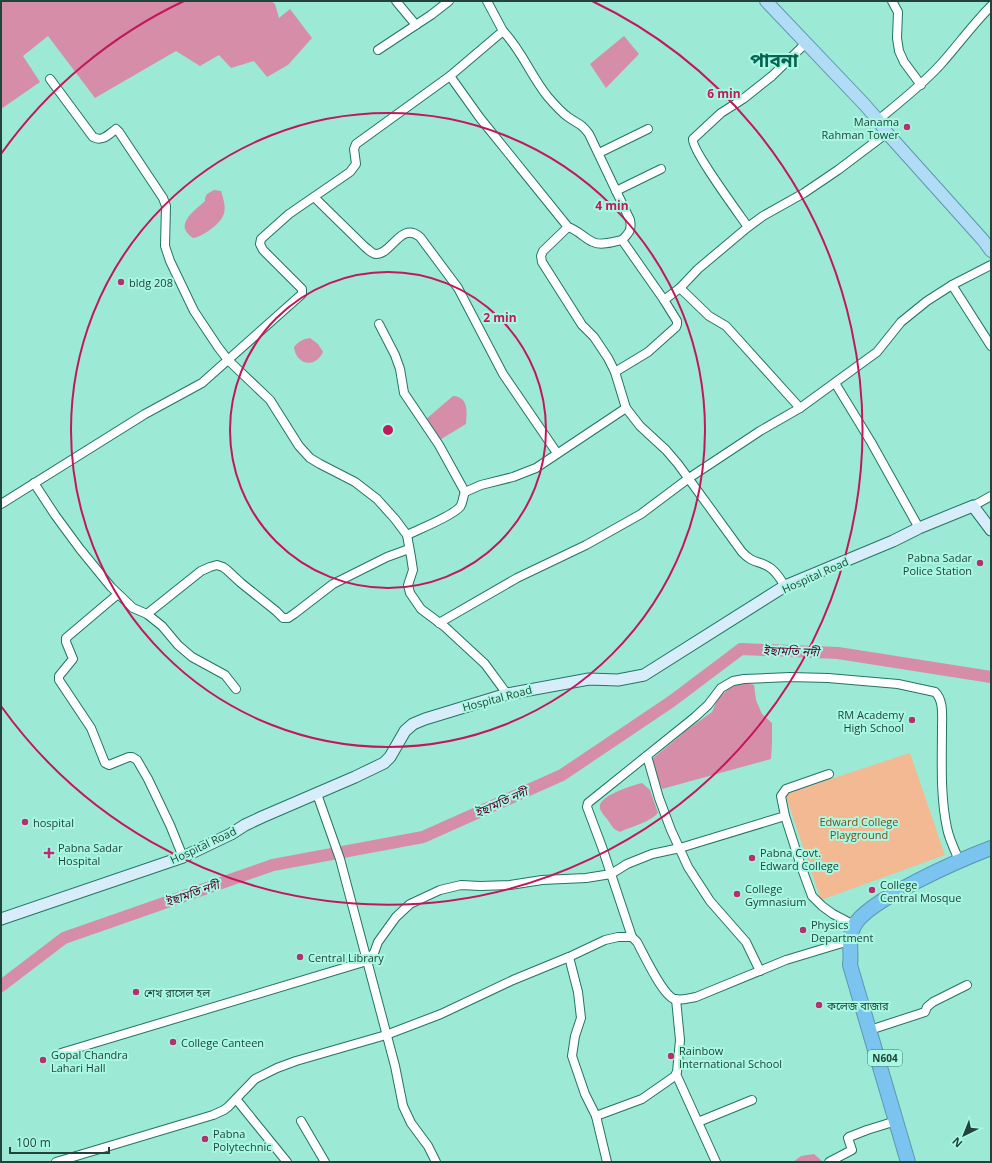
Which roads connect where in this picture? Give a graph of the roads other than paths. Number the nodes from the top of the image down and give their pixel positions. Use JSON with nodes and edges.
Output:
{"nodes":[{"id":1,"x":396,"y":1,"type":"edge"},
{"id":2,"x":450,"y":1,"type":"edge"},
{"id":3,"x":487,"y":1,"type":"edge"},
{"id":4,"x":766,"y":1,"type":"edge"},
{"id":5,"x":892,"y":1,"type":"edge"},
{"id":6,"x":991,"y":6,"type":"edge"},
{"id":7,"x":416,"y":25,"type":"junction"},
{"id":8,"x":503,"y":31,"type":"junction"},
{"id":9,"x":806,"y":43,"type":"junction"},
{"id":10,"x":378,"y":50,"type":"dead end"},
{"id":11,"x":450,"y":76,"type":"junction"},
{"id":12,"x":50,"y":79,"type":"dead end"},
{"id":13,"x":921,"y":85,"type":"junction"},
{"id":14,"x":878,"y":120,"type":"junction"},
{"id":15,"x":648,"y":128,"type":"dead end"},
{"id":16,"x":886,"y":133,"type":"junction"},
{"id":17,"x":599,"y":153,"type":"junction"},
{"id":18,"x":661,"y":169,"type":"dead end"},
{"id":19,"x":616,"y":191,"type":"junction"},
{"id":20,"x":314,"y":197,"type":"junction"},
{"id":21,"x":568,"y":227,"type":"junction"},
{"id":22,"x":748,"y":227,"type":"junction"},
{"id":23,"x":622,"y":240,"type":"junction"},
{"id":24,"x":991,"y":251,"type":"edge"},
{"id":25,"x":991,"y":265,"type":"edge"},
{"id":26,"x":952,"y":286,"type":"junction"},
{"id":27,"x":680,"y":288,"type":"junction"},
{"id":28,"x":664,"y":300,"type":"junction"},
{"id":29,"x":379,"y":324,"type":"dead end"},
{"id":30,"x":991,"y":346,"type":"edge"},
{"id":31,"x":228,"y":360,"type":"junction"},
{"id":32,"x":615,"y":372,"type":"junction"},
{"id":33,"x":835,"y":383,"type":"junction"},
{"id":34,"x":626,"y":408,"type":"junction"},
{"id":35,"x":800,"y":408,"type":"junction"},
{"id":36,"x":557,"y":453,"type":"junction"},
{"id":37,"x":689,"y":478,"type":"junction"},
{"id":38,"x":34,"y":484,"type":"junction"},
{"id":39,"x":465,"y":492,"type":"junction"},
{"id":40,"x":991,"y":496,"type":"edge"},
{"id":41,"x":1,"y":504,"type":"edge"},
{"id":42,"x":973,"y":506,"type":"junction"},
{"id":43,"x":919,"y":528,"type":"junction"},
{"id":44,"x":991,"y":530,"type":"edge"},
{"id":45,"x":407,"y":535,"type":"junction"},
{"id":46,"x":409,"y":549,"type":"junction"},
{"id":47,"x":785,"y":586,"type":"junction"},
{"id":48,"x":118,"y":594,"type":"junction"},
{"id":49,"x":147,"y":614,"type":"junction"},
{"id":50,"x":439,"y":623,"type":"junction"},
{"id":51,"x":236,"y":689,"type":"dead end"},
{"id":52,"x":506,"y":694,"type":"junction"},
{"id":53,"x":647,"y":756,"type":"junction"},
{"id":54,"x":829,"y":774,"type":"dead end"},
{"id":55,"x":317,"y":794,"type":"junction"},
{"id":56,"x":785,"y":816,"type":"junction"},
{"id":57,"x":680,"y":848,"type":"junction"},
{"id":58,"x":991,"y":849,"type":"edge"},
{"id":59,"x":182,"y":857,"type":"junction"},
{"id":60,"x":960,"y":862,"type":"junction"},
{"id":61,"x":611,"y":874,"type":"junction"},
{"id":62,"x":1,"y":919,"type":"edge"},
{"id":63,"x":854,"y":925,"type":"junction"},
{"id":64,"x":632,"y":937,"type":"junction"},
{"id":65,"x":849,"y":941,"type":"junction"},
{"id":66,"x":852,"y":956,"type":"junction"},
{"id":67,"x":569,"y":957,"type":"junction"},
{"id":68,"x":367,"y":961,"type":"junction"},
{"id":69,"x":760,"y":971,"type":"junction"},
{"id":70,"x":967,"y":985,"type":"dead end"},
{"id":71,"x":676,"y":999,"type":"junction"},
{"id":72,"x":876,"y":1028,"type":"junction"},
{"id":73,"x":386,"y":1035,"type":"junction"},
{"id":74,"x":61,"y":1053,"type":"dead end"},
{"id":75,"x":676,"y":1074,"type":"junction"},
{"id":76,"x":236,"y":1099,"type":"junction"},
{"id":77,"x":752,"y":1100,"type":"dead end"},
{"id":78,"x":596,"y":1116,"type":"junction"},
{"id":79,"x":301,"y":1121,"type":"dead end"},
{"id":80,"x":896,"y":1121,"type":"junction"},
{"id":81,"x":698,"y":1122,"type":"junction"},
{"id":82,"x":56,"y":1162,"type":"edge"},
{"id":83,"x":287,"y":1162,"type":"edge"},
{"id":84,"x":325,"y":1162,"type":"edge"},
{"id":85,"x":436,"y":1162,"type":"edge"},
{"id":86,"x":606,"y":1162,"type":"edge"},
{"id":87,"x":716,"y":1162,"type":"edge"},
{"id":88,"x":829,"y":1162,"type":"edge"},
{"id":89,"x":908,"y":1162,"type":"edge"},
{"id":90,"x":915,"y":1162,"type":"edge"}],
"edges":[{"from":1,"to":7,"type":"street"},
{"from":2,"to":7,"type":"street"},
{"from":3,"to":8,"type":"street"},
{"from":4,"to":9,"type":"main road"},
{"from":5,"to":13,"type":"street"},
{"from":6,"to":13,"type":"street"},
{"from":7,"to":10,"type":"street"},
{"from":8,"to":11,"type":"street"},
{"from":8,"to":17,"type":"street"},
{"from":9,"to":14,"type":"main road"},
{"from":9,"to":22,"type":"street"},
{"from":11,"to":20,"type":"street"},
{"from":11,"to":21,"type":"street"},
{"from":12,"to":31,"type":"street"},
{"from":13,"to":14,"type":"street"},
{"from":14,"to":16,"type":"main road"},
{"from":15,"to":17,"type":"street"},
{"from":16,"to":22,"type":"street"},
{"from":16,"to":24,"type":"main road"},
{"from":17,"to":19,"type":"street"},
{"from":18,"to":19,"type":"street"},
{"from":19,"to":23,"type":"street"},
{"from":20,"to":31,"type":"street"},
{"from":20,"to":36,"type":"street"},
{"from":21,"to":23,"type":"street"},
{"from":21,"to":32,"type":"street"},
{"from":22,"to":27,"type":"street"},
{"from":23,"to":28,"type":"street"},
{"from":25,"to":26,"type":"street"},
{"from":26,"to":30,"type":"street"},
{"from":26,"to":33,"type":"street"},
{"from":27,"to":28,"type":"street"},
{"from":27,"to":35,"type":"street"},
{"from":28,"to":32,"type":"street"},
{"from":29,"to":39,"type":"street"},
{"from":31,"to":38,"type":"street"},
{"from":31,"to":45,"type":"street"},
{"from":32,"to":34,"type":"street"},
{"from":33,"to":35,"type":"street"},
{"from":33,"to":43,"type":"street"},
{"from":34,"to":36,"type":"street"},
{"from":34,"to":37,"type":"street"},
{"from":35,"to":37,"type":"street"},
{"from":36,"to":39,"type":"street"},
{"from":37,"to":47,"type":"street"},
{"from":37,"to":50,"type":"street"},
{"from":38,"to":41,"type":"street"},
{"from":38,"to":48,"type":"street"},
{"from":39,"to":45,"type":"street"},
{"from":40,"to":42,"type":"street"},
{"from":42,"to":43,"type":"main road","name":"Hospital Road"},
{"from":42,"to":44,"type":"main road"},
{"from":43,"to":47,"type":"main road","name":"Hospital Road"},
{"from":45,"to":46,"type":"street"},
{"from":46,"to":49,"type":"street"},
{"from":46,"to":50,"type":"street"},
{"from":47,"to":52,"type":"main road","name":"Hospital Road"},
{"from":48,"to":49,"type":"street"},
{"from":48,"to":59,"type":"street"},
{"from":49,"to":51,"type":"street"},
{"from":50,"to":52,"type":"street"},
{"from":52,"to":55,"type":"main road","name":"Hospital Road"},
{"from":53,"to":57,"type":"street"},
{"from":53,"to":60,"type":"street"},
{"from":53,"to":61,"type":"street"},
{"from":54,"to":56,"type":"street"},
{"from":55,"to":59,"type":"main road","name":"Hospital Road"},
{"from":55,"to":68,"type":"street"},
{"from":56,"to":57,"type":"street"},
{"from":56,"to":63,"type":"street"},
{"from":57,"to":61,"type":"street"},
{"from":57,"to":69,"type":"street"},
{"from":58,"to":60,"type":"highway","number":"N604"},
{"from":59,"to":62,"type":"main road","name":"Hospital Road"},
{"from":60,"to":63,"type":"highway","number":"N604"},
{"from":61,"to":64,"type":"street"},
{"from":61,"to":68,"type":"street"},
{"from":63,"to":65,"type":"highway","number":"N604"},
{"from":64,"to":67,"type":"street"},
{"from":64,"to":71,"type":"street"},
{"from":65,"to":66,"type":"highway","number":"N604"},
{"from":65,"to":69,"type":"street"},
{"from":66,"to":72,"type":"highway","number":"N604"},
{"from":66,"to":80,"type":"highway","number":"N604"},
{"from":67,"to":73,"type":"street"},
{"from":67,"to":78,"type":"street"},
{"from":68,"to":73,"type":"street"},
{"from":68,"to":74,"type":"street"},
{"from":69,"to":71,"type":"street"},
{"from":70,"to":72,"type":"street"},
{"from":71,"to":75,"type":"street"},
{"from":72,"to":90,"type":"highway","number":"N604"},
{"from":73,"to":76,"type":"street"},
{"from":73,"to":85,"type":"street"},
{"from":75,"to":78,"type":"street"},
{"from":75,"to":81,"type":"street"},
{"from":76,"to":82,"type":"street"},
{"from":76,"to":83,"type":"street"},
{"from":77,"to":81,"type":"street"},
{"from":78,"to":86,"type":"street"},
{"from":79,"to":84,"type":"street"},
{"from":80,"to":88,"type":"street"},
{"from":80,"to":89,"type":"highway","number":"N604"},
{"from":81,"to":87,"type":"street"}]}
